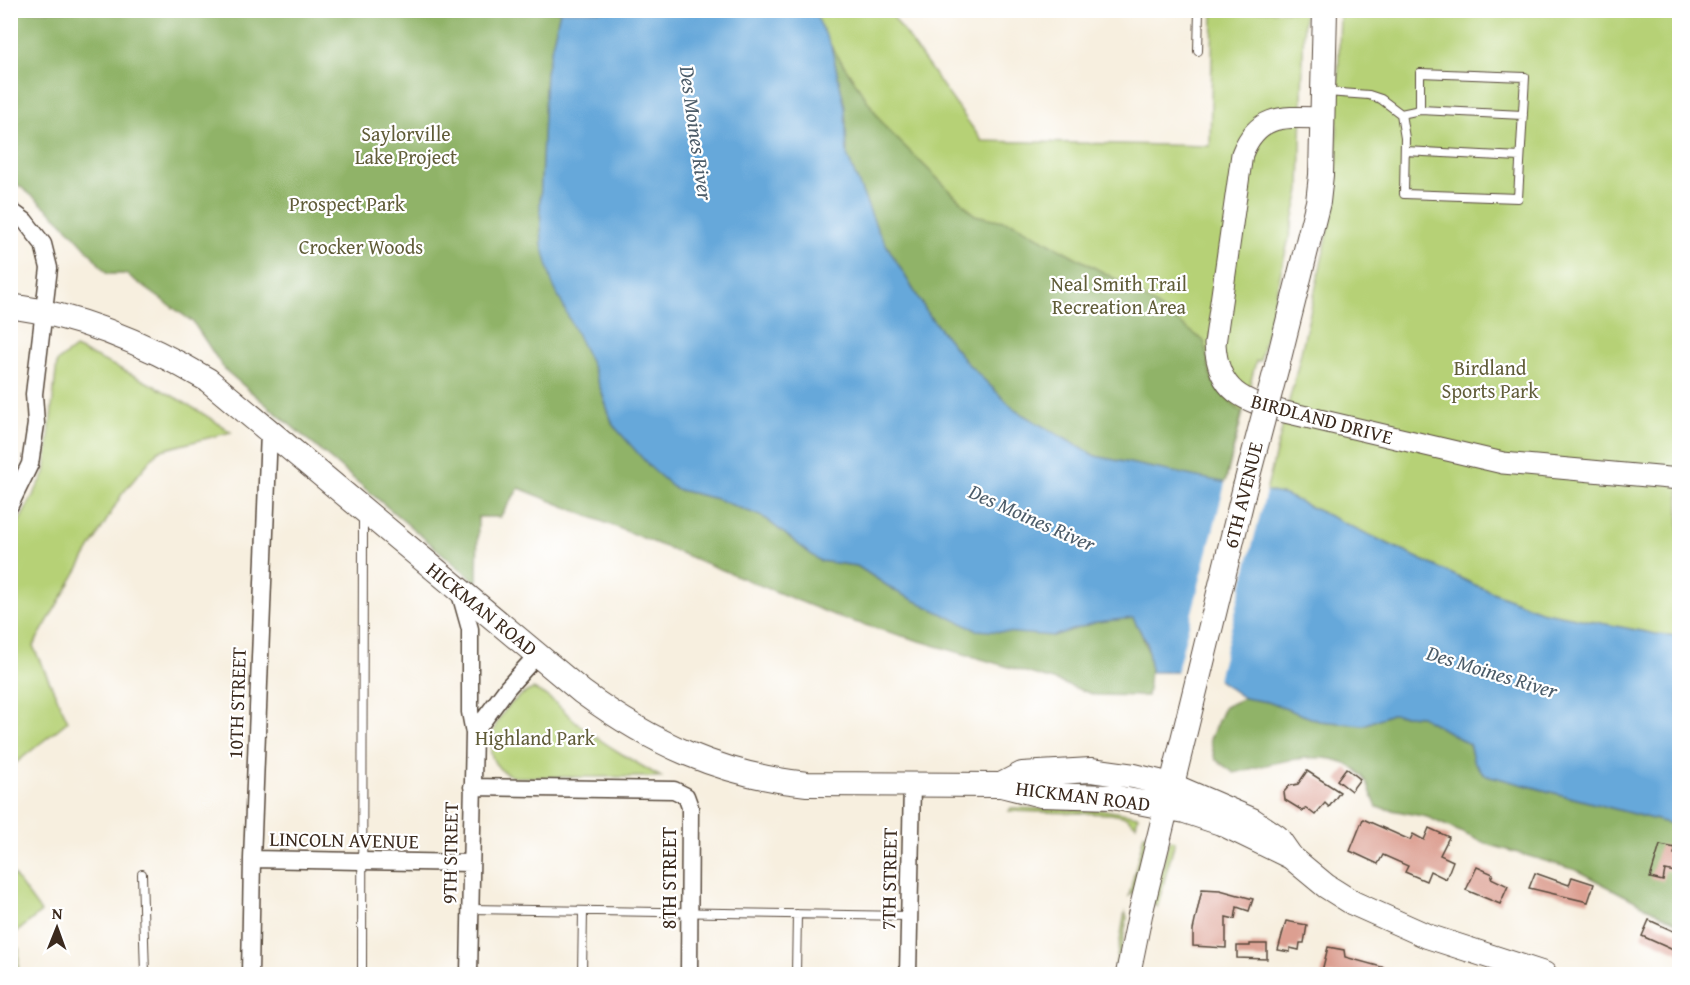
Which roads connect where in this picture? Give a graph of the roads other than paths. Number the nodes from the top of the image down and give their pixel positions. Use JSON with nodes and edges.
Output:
{"nodes":[{"id":1,"x":1199,"y":10,"type":"edge"},
{"id":2,"x":1325,"y":10,"type":"edge"},
{"id":3,"x":1198,"y":51,"type":"dead end"},
{"id":4,"x":1323,"y":92,"type":"junction"},
{"id":5,"x":1420,"y":110,"type":"junction"},
{"id":6,"x":1401,"y":114,"type":"junction"},
{"id":7,"x":1523,"y":116,"type":"junction"},
{"id":8,"x":1323,"y":118,"type":"junction"},
{"id":9,"x":1405,"y":151,"type":"junction"},
{"id":10,"x":1520,"y":157,"type":"junction"},
{"id":11,"x":10,"y":210,"type":"edge"},
{"id":12,"x":10,"y":306,"type":"edge"},
{"id":13,"x":45,"y":311,"type":"junction"},
{"id":14,"x":270,"y":432,"type":"junction"},
{"id":15,"x":1680,"y":479,"type":"edge"},
{"id":16,"x":10,"y":505,"type":"edge"},
{"id":17,"x":363,"y":511,"type":"junction"},
{"id":18,"x":459,"y":590,"type":"junction"},
{"id":19,"x":537,"y":655,"type":"junction"},
{"id":20,"x":474,"y":733,"type":"junction"},
{"id":21,"x":912,"y":784,"type":"junction"},
{"id":22,"x":472,"y":787,"type":"junction"},
{"id":23,"x":1168,"y":796,"type":"junction"},
{"id":24,"x":252,"y":859,"type":"junction"},
{"id":25,"x":363,"y":861,"type":"junction"},
{"id":26,"x":471,"y":863,"type":"junction"},
{"id":27,"x":142,"y":874,"type":"dead end"},
{"id":28,"x":470,"y":909,"type":"junction"},
{"id":29,"x":583,"y":911,"type":"junction"},
{"id":30,"x":690,"y":912,"type":"junction"},
{"id":31,"x":797,"y":914,"type":"junction"},
{"id":32,"x":909,"y":916,"type":"junction"},
{"id":33,"x":145,"y":975,"type":"edge"},
{"id":34,"x":250,"y":975,"type":"edge"},
{"id":35,"x":362,"y":975,"type":"edge"},
{"id":36,"x":469,"y":975,"type":"edge"},
{"id":37,"x":582,"y":975,"type":"edge"},
{"id":38,"x":689,"y":975,"type":"edge"},
{"id":39,"x":796,"y":975,"type":"edge"},
{"id":40,"x":908,"y":975,"type":"edge"},
{"id":41,"x":1128,"y":975,"type":"edge"},
{"id":42,"x":1544,"y":975,"type":"edge"}],
"edges":[{"from":1,"to":3,"type":"lane"},
{"from":2,"to":4,"type":"main road","name":"6TH AVENUE"},
{"from":4,"to":6,"type":"lane"},
{"from":4,"to":8,"type":"main road","name":"6TH AVENUE"},
{"from":5,"to":6,"type":"lane"},
{"from":5,"to":7,"type":"lane"},
{"from":5,"to":7,"type":"lane"},
{"from":6,"to":9,"type":"lane"},
{"from":7,"to":10,"type":"lane"},
{"from":8,"to":15,"type":"street","name":"BIRDLAND DRIVE"},
{"from":8,"to":23,"type":"main road","name":"6TH AVENUE","bridge":true},
{"from":9,"to":10,"type":"lane"},
{"from":9,"to":10,"type":"lane"},
{"from":11,"to":13,"type":"street"},
{"from":12,"to":13,"type":"main road","name":"HICKMAN ROAD"},
{"from":13,"to":14,"type":"main road","name":"HICKMAN ROAD"},
{"from":13,"to":16,"type":"street"},
{"from":14,"to":17,"type":"main road","name":"HICKMAN ROAD"},
{"from":14,"to":24,"type":"street","name":"10TH STREET"},
{"from":17,"to":18,"type":"main road","name":"HICKMAN ROAD"},
{"from":17,"to":25,"type":"lane"},
{"from":18,"to":19,"type":"main road","name":"HICKMAN ROAD"},
{"from":18,"to":20,"type":"street","name":"9TH STREET"},
{"from":19,"to":20,"type":"street"},
{"from":19,"to":21,"type":"main road","name":"HICKMAN ROAD"},
{"from":20,"to":22,"type":"street","name":"9TH STREET"},
{"from":21,"to":23,"type":"main road","name":"HICKMAN ROAD"},
{"from":21,"to":32,"type":"street","name":"7TH STREET"},
{"from":22,"to":26,"type":"street","name":"9TH STREET"},
{"from":22,"to":30,"type":"street","name":"8TH STREET"},
{"from":23,"to":41,"type":"main road","name":"6TH AVENUE"},
{"from":23,"to":42,"type":"main road","name":"HICKMAN ROAD"},
{"from":24,"to":25,"type":"street","name":"LINCOLN AVENUE"},
{"from":24,"to":34,"type":"street","name":"10TH STREET"},
{"from":25,"to":26,"type":"street","name":"LINCOLN AVENUE"},
{"from":25,"to":35,"type":"lane"},
{"from":26,"to":28,"type":"street","name":"9TH STREET"},
{"from":27,"to":33,"type":"lane"},
{"from":28,"to":29,"type":"lane"},
{"from":28,"to":36,"type":"street","name":"9TH STREET"},
{"from":29,"to":30,"type":"lane"},
{"from":29,"to":37,"type":"lane"},
{"from":30,"to":31,"type":"lane"},
{"from":30,"to":38,"type":"street","name":"8TH STREET"},
{"from":31,"to":32,"type":"lane"},
{"from":31,"to":39,"type":"lane"},
{"from":32,"to":40,"type":"street","name":"7TH STREET"}]}
